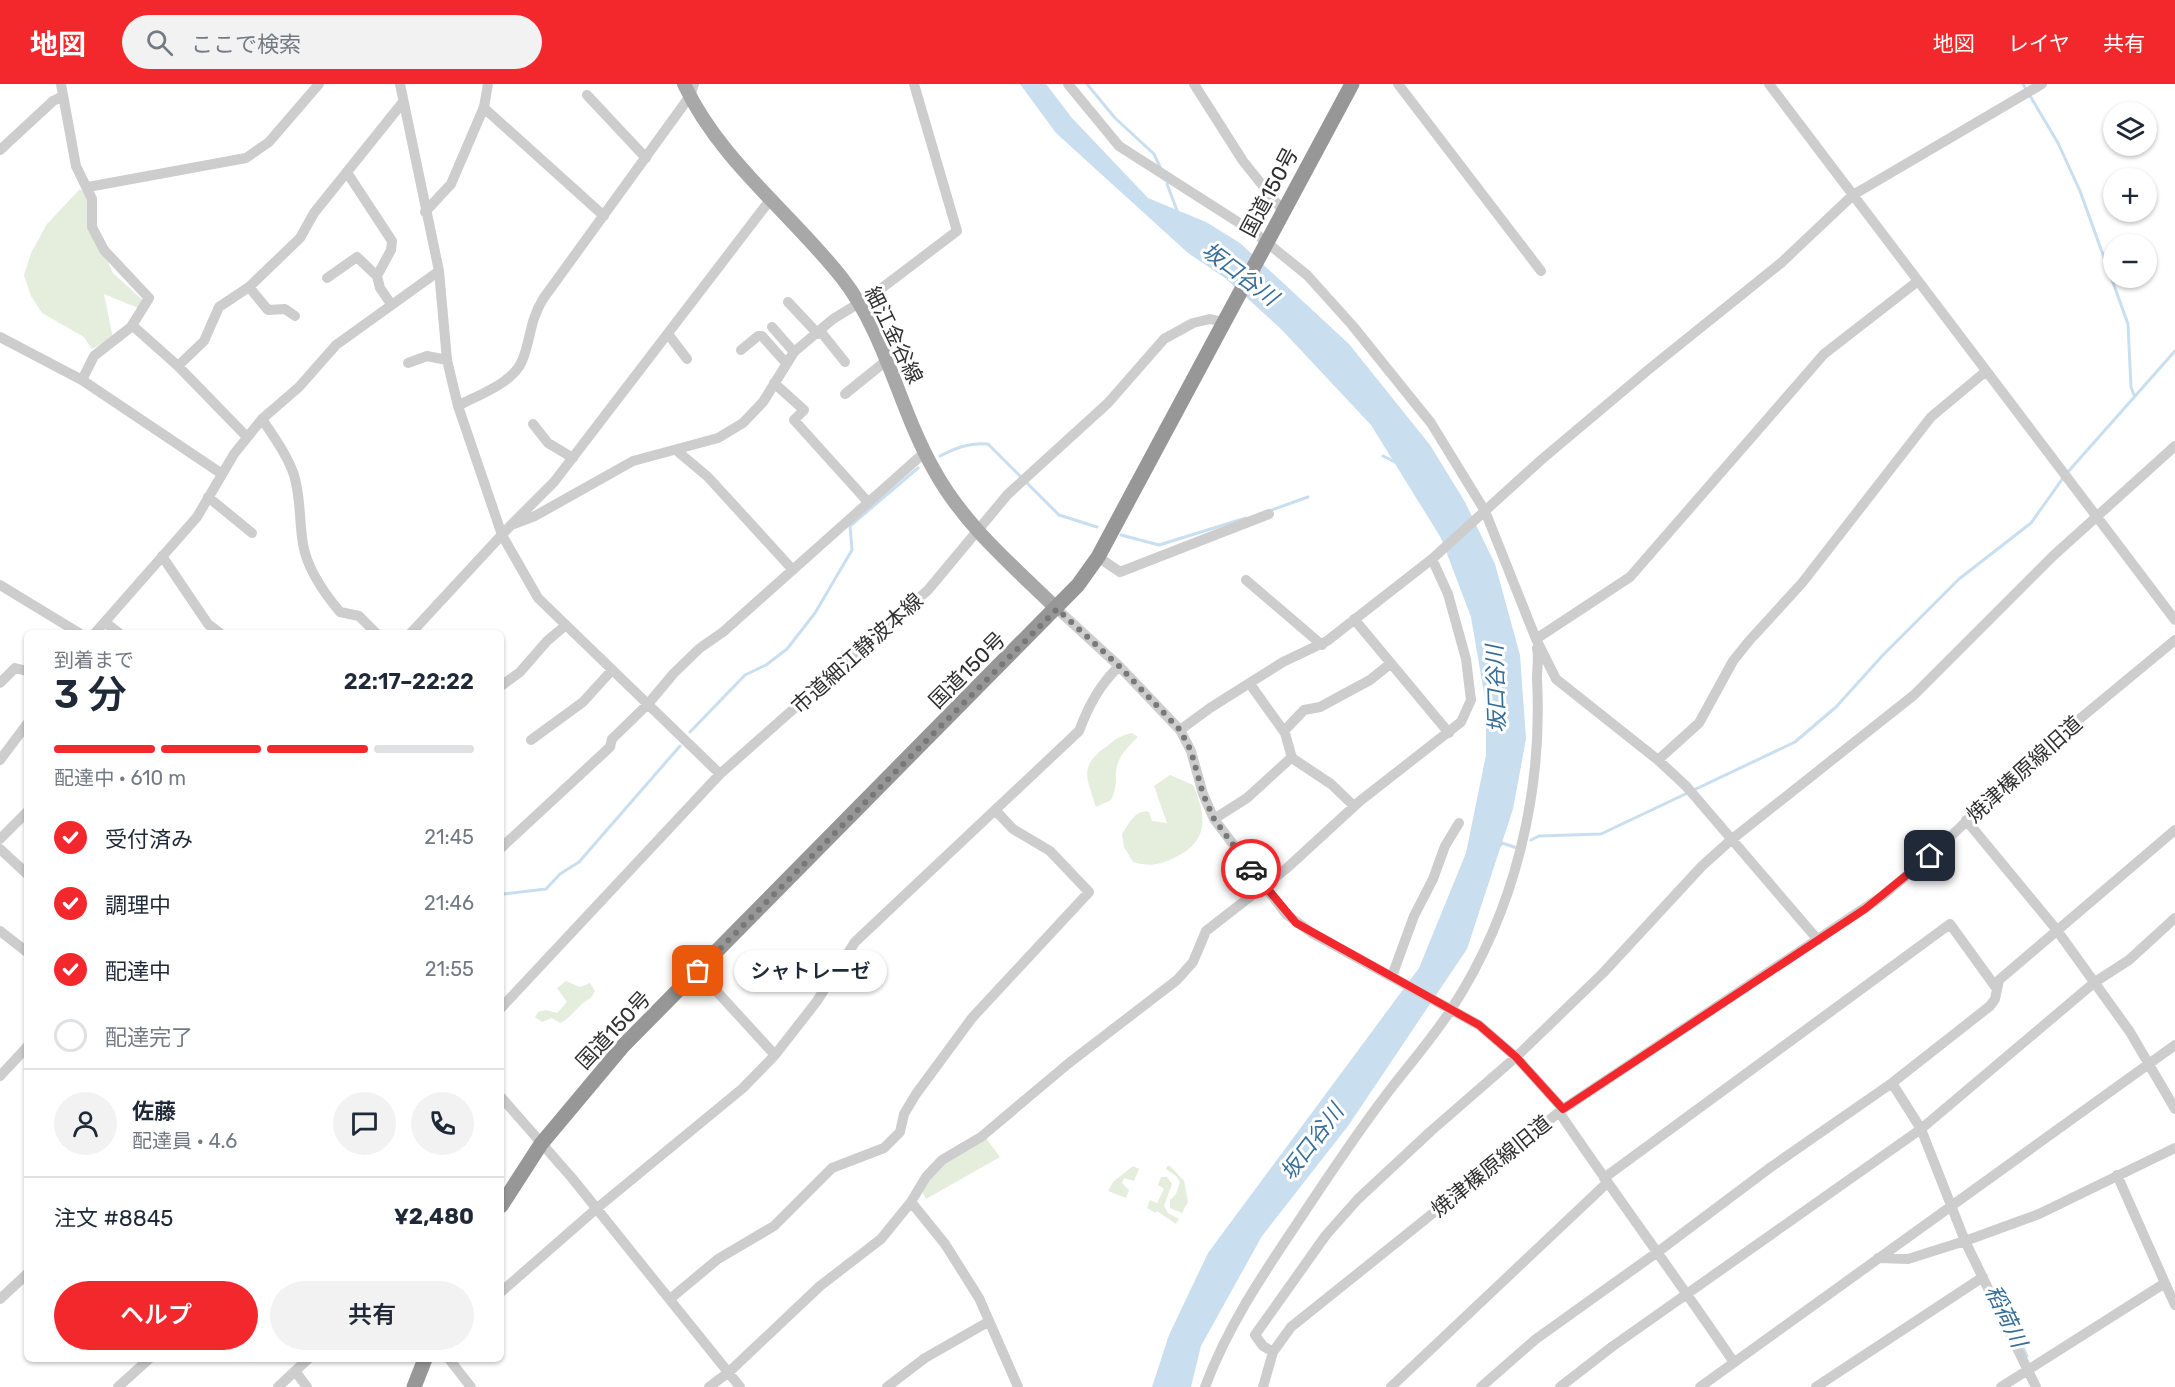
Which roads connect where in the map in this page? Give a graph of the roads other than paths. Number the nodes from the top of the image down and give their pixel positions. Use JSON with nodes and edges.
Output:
{"nodes":[{"id":1,"x":61,"y":84,"type":"edge"},
{"id":2,"x":319,"y":84,"type":"edge"},
{"id":3,"x":400,"y":84,"type":"edge"},
{"id":4,"x":488,"y":84,"type":"edge"},
{"id":5,"x":914,"y":84,"type":"edge"},
{"id":6,"x":1068,"y":84,"type":"edge"},
{"id":7,"x":1194,"y":84,"type":"edge"},
{"id":8,"x":1352,"y":84,"type":"edge"},
{"id":9,"x":1398,"y":84,"type":"edge"},
{"id":10,"x":1768,"y":84,"type":"edge"},
{"id":11,"x":2039,"y":86,"type":"edge"},
{"id":12,"x":689,"y":88,"type":"edge"},
{"id":13,"x":587,"y":95,"type":"dead end"},
{"id":14,"x":63,"y":96,"type":"junction"},
{"id":15,"x":404,"y":102,"type":"junction"},
{"id":16,"x":484,"y":108,"type":"junction"},
{"id":17,"x":0,"y":150,"type":"edge"},
{"id":18,"x":646,"y":158,"type":"junction"},
{"id":19,"x":348,"y":174,"type":"junction"},
{"id":20,"x":88,"y":187,"type":"junction"},
{"id":21,"x":1853,"y":195,"type":"junction"},
{"id":22,"x":770,"y":200,"type":"junction"},
{"id":23,"x":1283,"y":211,"type":"junction"},
{"id":24,"x":425,"y":212,"type":"junction"},
{"id":25,"x":604,"y":216,"type":"junction"},
{"id":26,"x":1266,"y":243,"type":"junction"},
{"id":27,"x":439,"y":271,"type":"junction"},
{"id":28,"x":1541,"y":271,"type":"dead end"},
{"id":29,"x":377,"y":276,"type":"junction"},
{"id":30,"x":327,"y":278,"type":"dead end"},
{"id":31,"x":1918,"y":281,"type":"junction"},
{"id":32,"x":249,"y":287,"type":"junction"},
{"id":33,"x":788,"y":302,"type":"dead end"},
{"id":34,"x":858,"y":303,"type":"junction"},
{"id":35,"x":391,"y":304,"type":"junction"},
{"id":36,"x":294,"y":316,"type":"dead end"},
{"id":37,"x":1223,"y":322,"type":"junction"},
{"id":38,"x":133,"y":326,"type":"junction"},
{"id":39,"x":772,"y":327,"type":"dead end"},
{"id":40,"x":819,"y":333,"type":"junction"},
{"id":41,"x":668,"y":334,"type":"junction"},
{"id":42,"x":0,"y":337,"type":"edge"},
{"id":43,"x":741,"y":350,"type":"dead end"},
{"id":44,"x":794,"y":352,"type":"junction"},
{"id":45,"x":687,"y":359,"type":"dead end"},
{"id":46,"x":447,"y":360,"type":"junction"},
{"id":47,"x":886,"y":361,"type":"junction"},
{"id":48,"x":845,"y":362,"type":"dead end"},
{"id":49,"x":408,"y":363,"type":"dead end"},
{"id":50,"x":786,"y":363,"type":"junction"},
{"id":51,"x":178,"y":366,"type":"junction"},
{"id":52,"x":1985,"y":372,"type":"junction"},
{"id":53,"x":82,"y":380,"type":"junction"},
{"id":54,"x":774,"y":383,"type":"junction"},
{"id":55,"x":845,"y":394,"type":"dead end"},
{"id":56,"x":458,"y":406,"type":"junction"},
{"id":57,"x":262,"y":419,"type":"junction"},
{"id":58,"x":533,"y":424,"type":"dead end"},
{"id":59,"x":247,"y":437,"type":"junction"},
{"id":60,"x":2175,"y":446,"type":"edge"},
{"id":61,"x":676,"y":450,"type":"junction"},
{"id":62,"x":924,"y":452,"type":"junction"},
{"id":63,"x":573,"y":458,"type":"junction"},
{"id":64,"x":222,"y":474,"type":"junction"},
{"id":65,"x":208,"y":497,"type":"junction"},
{"id":66,"x":868,"y":502,"type":"junction"},
{"id":67,"x":1483,"y":513,"type":"junction"},
{"id":68,"x":1269,"y":514,"type":"dead end"},
{"id":69,"x":2096,"y":518,"type":"junction"},
{"id":70,"x":511,"y":525,"type":"junction"},
{"id":71,"x":977,"y":531,"type":"junction"},
{"id":72,"x":252,"y":533,"type":"dead end"},
{"id":73,"x":502,"y":535,"type":"junction"},
{"id":74,"x":162,"y":556,"type":"junction"},
{"id":75,"x":1098,"y":557,"type":"junction"},
{"id":76,"x":1432,"y":559,"type":"junction"},
{"id":77,"x":793,"y":570,"type":"junction"},
{"id":78,"x":1246,"y":580,"type":"dead end"},
{"id":79,"x":0,"y":585,"type":"edge"},
{"id":80,"x":1057,"y":609,"type":"junction"},
{"id":81,"x":1354,"y":619,"type":"junction"},
{"id":82,"x":2175,"y":620,"type":"edge"},
{"id":83,"x":106,"y":623,"type":"junction"},
{"id":84,"x":566,"y":626,"type":"junction"},
{"id":85,"x":74,"y":630,"type":"edge"},
{"id":86,"x":98,"y":630,"type":"edge"},
{"id":87,"x":115,"y":630,"type":"edge"},
{"id":88,"x":216,"y":630,"type":"edge"},
{"id":89,"x":373,"y":630,"type":"edge"},
{"id":90,"x":414,"y":630,"type":"edge"},
{"id":91,"x":1536,"y":639,"type":"junction"},
{"id":92,"x":2175,"y":640,"type":"edge"},
{"id":93,"x":1322,"y":645,"type":"junction"},
{"id":94,"x":1390,"y":664,"type":"junction"},
{"id":95,"x":1119,"y":666,"type":"junction"},
{"id":96,"x":24,"y":670,"type":"edge"},
{"id":97,"x":612,"y":670,"type":"junction"},
{"id":98,"x":0,"y":683,"type":"edge"},
{"id":99,"x":504,"y":684,"type":"edge"},
{"id":100,"x":1250,"y":684,"type":"junction"},
{"id":101,"x":648,"y":704,"type":"junction"},
{"id":102,"x":24,"y":728,"type":"edge"},
{"id":103,"x":1180,"y":730,"type":"junction"},
{"id":104,"x":1284,"y":731,"type":"junction"},
{"id":105,"x":1449,"y":733,"type":"junction"},
{"id":106,"x":531,"y":740,"type":"dead end"},
{"id":107,"x":1292,"y":757,"type":"junction"},
{"id":108,"x":0,"y":760,"type":"edge"},
{"id":109,"x":1658,"y":760,"type":"junction"},
{"id":110,"x":720,"y":774,"type":"junction"},
{"id":111,"x":1354,"y":806,"type":"junction"},
{"id":112,"x":996,"y":811,"type":"junction"},
{"id":113,"x":24,"y":815,"type":"edge"},
{"id":114,"x":1214,"y":819,"type":"junction"},
{"id":115,"x":1966,"y":820,"type":"junction"},
{"id":116,"x":1459,"y":823,"type":"dead end"},
{"id":117,"x":2175,"y":830,"type":"edge"},
{"id":118,"x":0,"y":839,"type":"edge"},
{"id":119,"x":1731,"y":840,"type":"junction"},
{"id":120,"x":504,"y":845,"type":"edge"},
{"id":121,"x":0,"y":849,"type":"edge"},
{"id":122,"x":24,"y":871,"type":"edge"},
{"id":123,"x":1265,"y":886,"type":"junction"},
{"id":124,"x":2175,"y":918,"type":"edge"},
{"id":125,"x":2056,"y":929,"type":"junction"},
{"id":126,"x":0,"y":931,"type":"edge"},
{"id":127,"x":1818,"y":940,"type":"junction"},
{"id":128,"x":24,"y":947,"type":"edge"},
{"id":129,"x":698,"y":971,"type":"junction"},
{"id":130,"x":1394,"y":977,"type":"junction"},
{"id":131,"x":2095,"y":982,"type":"junction"},
{"id":132,"x":1997,"y":989,"type":"junction"},
{"id":133,"x":504,"y":1005,"type":"edge"},
{"id":134,"x":1451,"y":1010,"type":"junction"},
{"id":135,"x":2175,"y":1045,"type":"edge"},
{"id":136,"x":24,"y":1050,"type":"edge"},
{"id":137,"x":775,"y":1055,"type":"junction"},
{"id":138,"x":1516,"y":1057,"type":"junction"},
{"id":139,"x":2147,"y":1065,"type":"junction"},
{"id":140,"x":0,"y":1076,"type":"edge"},
{"id":141,"x":1892,"y":1083,"type":"junction"},
{"id":142,"x":504,"y":1101,"type":"edge"},
{"id":143,"x":2175,"y":1109,"type":"edge"},
{"id":144,"x":1561,"y":1110,"type":"junction"},
{"id":145,"x":1921,"y":1129,"type":"junction"},
{"id":146,"x":541,"y":1144,"type":"junction"},
{"id":147,"x":2175,"y":1148,"type":"edge"},
{"id":148,"x":2117,"y":1175,"type":"junction"},
{"id":149,"x":1606,"y":1180,"type":"junction"},
{"id":150,"x":504,"y":1201,"type":"edge"},
{"id":151,"x":911,"y":1202,"type":"junction"},
{"id":152,"x":1950,"y":1204,"type":"junction"},
{"id":153,"x":596,"y":1209,"type":"junction"},
{"id":154,"x":1965,"y":1241,"type":"junction"},
{"id":155,"x":1659,"y":1251,"type":"junction"},
{"id":156,"x":1878,"y":1258,"type":"junction"},
{"id":157,"x":1983,"y":1277,"type":"junction"},
{"id":158,"x":24,"y":1278,"type":"edge"},
{"id":159,"x":2165,"y":1283,"type":"junction"},
{"id":160,"x":504,"y":1289,"type":"edge"},
{"id":161,"x":1687,"y":1293,"type":"junction"},
{"id":162,"x":0,"y":1299,"type":"edge"},
{"id":163,"x":670,"y":1299,"type":"junction"},
{"id":164,"x":2175,"y":1305,"type":"edge"},
{"id":165,"x":988,"y":1322,"type":"junction"},
{"id":166,"x":1273,"y":1352,"type":"junction"},
{"id":167,"x":146,"y":1362,"type":"edge"},
{"id":168,"x":305,"y":1362,"type":"edge"},
{"id":169,"x":423,"y":1362,"type":"edge"},
{"id":170,"x":451,"y":1362,"type":"edge"},
{"id":171,"x":1733,"y":1362,"type":"junction"},
{"id":172,"x":2031,"y":1368,"type":"junction"},
{"id":173,"x":295,"y":1371,"type":"junction"},
{"id":174,"x":729,"y":1372,"type":"junction"},
{"id":175,"x":1713,"y":1383,"type":"edge"},
{"id":176,"x":412,"y":1386,"type":"edge"},
{"id":177,"x":118,"y":1387,"type":"edge"},
{"id":178,"x":279,"y":1387,"type":"edge"},
{"id":179,"x":307,"y":1387,"type":"edge"},
{"id":180,"x":471,"y":1387,"type":"edge"},
{"id":181,"x":709,"y":1387,"type":"edge"},
{"id":182,"x":740,"y":1387,"type":"edge"},
{"id":183,"x":887,"y":1387,"type":"edge"},
{"id":184,"x":1018,"y":1387,"type":"edge"},
{"id":185,"x":1205,"y":1387,"type":"edge"},
{"id":186,"x":1263,"y":1387,"type":"edge"},
{"id":187,"x":1390,"y":1387,"type":"edge"},
{"id":188,"x":1481,"y":1387,"type":"edge"},
{"id":189,"x":1560,"y":1387,"type":"edge"},
{"id":190,"x":1700,"y":1387,"type":"edge"},
{"id":191,"x":1816,"y":1387,"type":"edge"},
{"id":192,"x":2001,"y":1387,"type":"edge"},
{"id":193,"x":2037,"y":1387,"type":"edge"}],
"edges":[{"from":1,"to":14,"type":"street"},
{"from":2,"to":20,"type":"street"},
{"from":3,"to":15,"type":"street"},
{"from":4,"to":16,"type":"street"},
{"from":5,"to":34,"type":"street"},
{"from":6,"to":26,"type":"street"},
{"from":7,"to":23,"type":"street"},
{"from":8,"to":23,"type":"highway","name":"国道150号"},
{"from":9,"to":28,"type":"street"},
{"from":10,"to":21,"type":"street"},
{"from":11,"to":21,"type":"street"},
{"from":12,"to":18,"type":"street"},
{"from":12,"to":22,"type":"main road","name":"細江金谷線"},
{"from":13,"to":18,"type":"street"},
{"from":14,"to":17,"type":"street"},
{"from":14,"to":20,"type":"street"},
{"from":15,"to":19,"type":"street"},
{"from":15,"to":24,"type":"street"},
{"from":16,"to":24,"type":"street"},
{"from":16,"to":25,"type":"street"},
{"from":18,"to":25,"type":"street"},
{"from":19,"to":29,"type":"street"},
{"from":19,"to":32,"type":"street"},
{"from":20,"to":38,"type":"street"},
{"from":21,"to":31,"type":"street"},
{"from":21,"to":67,"type":"street"},
{"from":22,"to":34,"type":"main road","name":"細江金谷線"},
{"from":22,"to":41,"type":"street"},
{"from":23,"to":26,"type":"highway","name":"国道150号"},
{"from":24,"to":27,"type":"street"},
{"from":25,"to":56,"type":"street"},
{"from":26,"to":37,"type":"highway","name":"国道150号"},
{"from":26,"to":67,"type":"street"},
{"from":27,"to":35,"type":"street"},
{"from":27,"to":46,"type":"street"},
{"from":29,"to":30,"type":"street"},
{"from":29,"to":35,"type":"street"},
{"from":31,"to":52,"type":"street"},
{"from":31,"to":91,"type":"street"},
{"from":32,"to":36,"type":"street"},
{"from":32,"to":51,"type":"street"},
{"from":33,"to":40,"type":"street"},
{"from":34,"to":40,"type":"street"},
{"from":34,"to":47,"type":"main road","name":"細江金谷線"},
{"from":35,"to":57,"type":"street"},
{"from":37,"to":71,"type":"street","name":"市道細江静波本線"},
{"from":37,"to":75,"type":"highway","name":"国道150号"},
{"from":38,"to":51,"type":"street"},
{"from":38,"to":53,"type":"street"},
{"from":39,"to":44,"type":"street"},
{"from":40,"to":44,"type":"street"},
{"from":40,"to":48,"type":"street"},
{"from":41,"to":45,"type":"street"},
{"from":41,"to":63,"type":"street"},
{"from":42,"to":53,"type":"street"},
{"from":43,"to":50,"type":"street"},
{"from":44,"to":50,"type":"street"},
{"from":46,"to":49,"type":"street"},
{"from":46,"to":56,"type":"street"},
{"from":47,"to":55,"type":"street"},
{"from":47,"to":62,"type":"main road","name":"細江金谷線"},
{"from":50,"to":54,"type":"street"},
{"from":51,"to":59,"type":"street"},
{"from":52,"to":69,"type":"street"},
{"from":52,"to":109,"type":"street"},
{"from":53,"to":64,"type":"street"},
{"from":54,"to":61,"type":"street"},
{"from":54,"to":66,"type":"street"},
{"from":56,"to":73,"type":"street"},
{"from":57,"to":59,"type":"street"},
{"from":57,"to":89,"type":"street"},
{"from":58,"to":63,"type":"street"},
{"from":59,"to":64,"type":"street"},
{"from":60,"to":69,"type":"street"},
{"from":61,"to":70,"type":"street"},
{"from":61,"to":77,"type":"street"},
{"from":62,"to":66,"type":"street"},
{"from":62,"to":71,"type":"main road","name":"細江金谷線"},
{"from":63,"to":70,"type":"street"},
{"from":64,"to":65,"type":"street"},
{"from":65,"to":72,"type":"street"},
{"from":65,"to":74,"type":"street"},
{"from":66,"to":77,"type":"street"},
{"from":67,"to":76,"type":"street"},
{"from":67,"to":91,"type":"street"},
{"from":68,"to":75,"type":"street"},
{"from":69,"to":82,"type":"street"},
{"from":69,"to":119,"type":"street"},
{"from":70,"to":73,"type":"street"},
{"from":71,"to":80,"type":"main road","name":"細江金谷線"},
{"from":71,"to":110,"type":"street","name":"市道細江静波本線"},
{"from":73,"to":84,"type":"street"},
{"from":73,"to":90,"type":"street"},
{"from":74,"to":83,"type":"street"},
{"from":74,"to":88,"type":"street"},
{"from":75,"to":80,"type":"highway","name":"国道150号"},
{"from":76,"to":81,"type":"street"},
{"from":76,"to":105,"type":"street"},
{"from":77,"to":101,"type":"street"},
{"from":78,"to":93,"type":"street"},
{"from":79,"to":85,"type":"street"},
{"from":80,"to":95,"type":"street"},
{"from":80,"to":129,"type":"highway","name":"国道150号"},
{"from":81,"to":93,"type":"street"},
{"from":81,"to":94,"type":"street"},
{"from":83,"to":86,"type":"street"},
{"from":83,"to":87,"type":"street"},
{"from":84,"to":97,"type":"street"},
{"from":84,"to":99,"type":"street"},
{"from":91,"to":109,"type":"street"},
{"from":91,"to":134,"type":"street"},
{"from":92,"to":115,"type":"street","name":"焼津榛原線旧道"},
{"from":93,"to":100,"type":"street"},
{"from":94,"to":104,"type":"street"},
{"from":94,"to":105,"type":"street"},
{"from":95,"to":103,"type":"street"},
{"from":95,"to":112,"type":"street"},
{"from":96,"to":98,"type":"street"},
{"from":97,"to":101,"type":"street"},
{"from":97,"to":106,"type":"street"},
{"from":100,"to":103,"type":"street"},
{"from":100,"to":104,"type":"street"},
{"from":101,"to":110,"type":"street"},
{"from":101,"to":120,"type":"street"},
{"from":102,"to":108,"type":"street"},
{"from":103,"to":114,"type":"street"},
{"from":104,"to":107,"type":"street"},
{"from":105,"to":111,"type":"street"},
{"from":107,"to":111,"type":"street"},
{"from":107,"to":114,"type":"street"},
{"from":109,"to":119,"type":"street"},
{"from":110,"to":133,"type":"street","name":"市道細江静波本線"},
{"from":111,"to":123,"type":"street"},
{"from":112,"to":137,"type":"street"},
{"from":112,"to":163,"type":"street"},
{"from":113,"to":118,"type":"street"},
{"from":114,"to":123,"type":"street"},
{"from":115,"to":125,"type":"street"},
{"from":115,"to":127,"type":"street","name":"焼津榛原線旧道"},
{"from":116,"to":130,"type":"street"},
{"from":117,"to":125,"type":"street"},
{"from":119,"to":127,"type":"street"},
{"from":119,"to":138,"type":"street"},
{"from":121,"to":122,"type":"street"},
{"from":123,"to":130,"type":"street"},
{"from":123,"to":151,"type":"street"},
{"from":124,"to":131,"type":"street"},
{"from":125,"to":131,"type":"street"},
{"from":125,"to":132,"type":"street"},
{"from":126,"to":128,"type":"street"},
{"from":127,"to":144,"type":"street","name":"焼津榛原線旧道"},
{"from":129,"to":137,"type":"street"},
{"from":129,"to":146,"type":"highway","name":"国道150号"},
{"from":130,"to":134,"type":"street"},
{"from":131,"to":139,"type":"street"},
{"from":131,"to":145,"type":"street"},
{"from":132,"to":141,"type":"street"},
{"from":132,"to":149,"type":"street"},
{"from":134,"to":138,"type":"street"},
{"from":134,"to":185,"type":"street"},
{"from":135,"to":139,"type":"street"},
{"from":136,"to":140,"type":"street"},
{"from":137,"to":153,"type":"street"},
{"from":138,"to":144,"type":"street"},
{"from":138,"to":166,"type":"street"},
{"from":139,"to":143,"type":"street"},
{"from":139,"to":152,"type":"street"},
{"from":141,"to":145,"type":"street"},
{"from":141,"to":155,"type":"street"},
{"from":142,"to":146,"type":"street"},
{"from":144,"to":149,"type":"street"},
{"from":144,"to":166,"type":"street","name":"焼津榛原線旧道"},
{"from":145,"to":152,"type":"street"},
{"from":145,"to":161,"type":"street"},
{"from":146,"to":150,"type":"highway","name":"国道150号"},
{"from":146,"to":153,"type":"street"},
{"from":147,"to":148,"type":"street"},
{"from":148,"to":154,"type":"street"},
{"from":148,"to":159,"type":"street"},
{"from":149,"to":155,"type":"street"},
{"from":149,"to":187,"type":"street"},
{"from":151,"to":165,"type":"street"},
{"from":151,"to":174,"type":"street"},
{"from":152,"to":154,"type":"street"},
{"from":152,"to":156,"type":"street"},
{"from":153,"to":160,"type":"street"},
{"from":153,"to":163,"type":"street"},
{"from":154,"to":156,"type":"street"},
{"from":154,"to":157,"type":"street"},
{"from":155,"to":161,"type":"street"},
{"from":155,"to":188,"type":"street"},
{"from":156,"to":171,"type":"street"},
{"from":157,"to":172,"type":"street"},
{"from":157,"to":191,"type":"street"},
{"from":158,"to":162,"type":"street"},
{"from":159,"to":164,"type":"street"},
{"from":159,"to":172,"type":"street"},
{"from":161,"to":171,"type":"street"},
{"from":161,"to":189,"type":"street"},
{"from":163,"to":174,"type":"street"},
{"from":165,"to":183,"type":"street"},
{"from":165,"to":184,"type":"street"},
{"from":166,"to":186,"type":"street","name":"焼津榛原線旧道"},
{"from":167,"to":177,"type":"street"},
{"from":168,"to":173,"type":"street"},
{"from":169,"to":176,"type":"highway"},
{"from":170,"to":180,"type":"street"},
{"from":171,"to":175,"type":"street"},
{"from":172,"to":192,"type":"street"},
{"from":172,"to":193,"type":"street"},
{"from":173,"to":178,"type":"street"},
{"from":173,"to":179,"type":"street"},
{"from":174,"to":181,"type":"street"},
{"from":174,"to":182,"type":"street"},
{"from":175,"to":190,"type":"street"}]}
